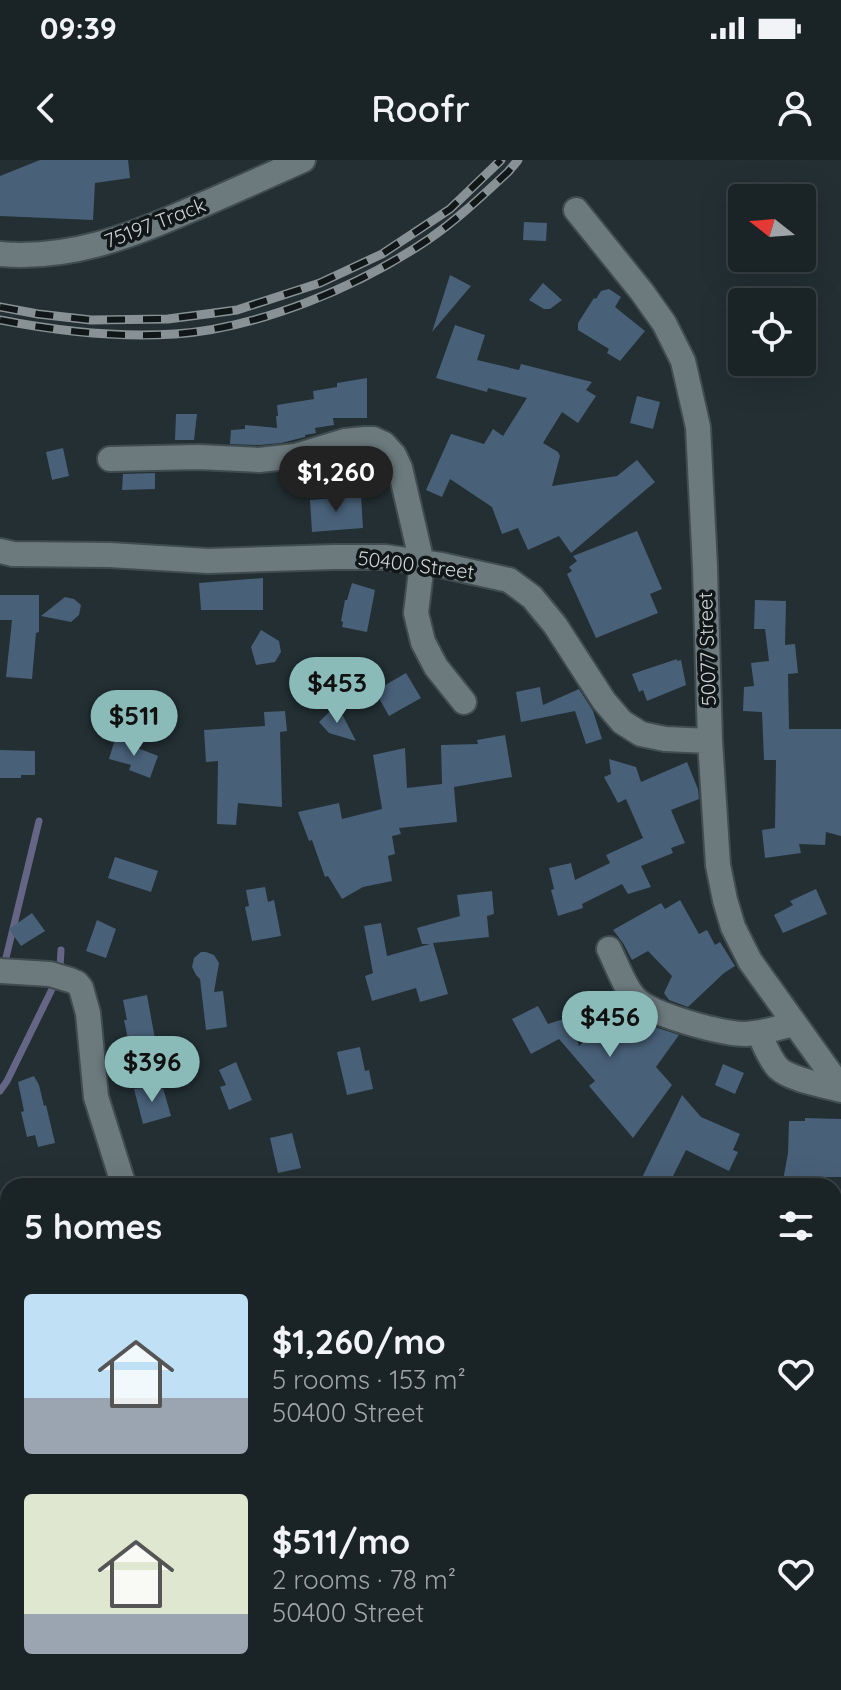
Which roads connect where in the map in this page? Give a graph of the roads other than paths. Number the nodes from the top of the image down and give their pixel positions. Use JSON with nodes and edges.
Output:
{"nodes":[{"id":1,"x":303,"y":160,"type":"edge"},
{"id":2,"x":576,"y":210,"type":"dead end"},
{"id":3,"x":0,"y":254,"type":"edge"},
{"id":4,"x":110,"y":459,"type":"dead end"},
{"id":5,"x":0,"y":551,"type":"edge"},
{"id":6,"x":422,"y":563,"type":"junction"},
{"id":7,"x":464,"y":702,"type":"dead end"},
{"id":8,"x":710,"y":741,"type":"junction"},
{"id":9,"x":609,"y":949,"type":"dead end"},
{"id":10,"x":0,"y":971,"type":"edge"},
{"id":11,"x":46,"y":974,"type":"junction"},
{"id":12,"x":0,"y":991,"type":"edge"},
{"id":13,"x":794,"y":1024,"type":"junction"},
{"id":14,"x":759,"y":1033,"type":"junction"},
{"id":15,"x":841,"y":1089,"type":"edge"},
{"id":16,"x":122,"y":1178,"type":"edge"}],
"edges":[{"from":1,"to":3,"type":"street","name":"75197 Track"},
{"from":2,"to":8,"type":"street","name":"50077 Street"},
{"from":4,"to":6,"type":"street"},
{"from":5,"to":6,"type":"street","name":"50400 Street"},
{"from":6,"to":7,"type":"street"},
{"from":6,"to":8,"type":"street","name":"50400 Street"},
{"from":8,"to":13,"type":"street","name":"50077 Street"},
{"from":9,"to":14,"type":"street"},
{"from":10,"to":11,"type":"street"},
{"from":11,"to":12,"type":"street"},
{"from":11,"to":16,"type":"street"},
{"from":13,"to":14,"type":"street"},
{"from":13,"to":15,"type":"street","name":"50077 Street"},
{"from":14,"to":15,"type":"street"}]}
